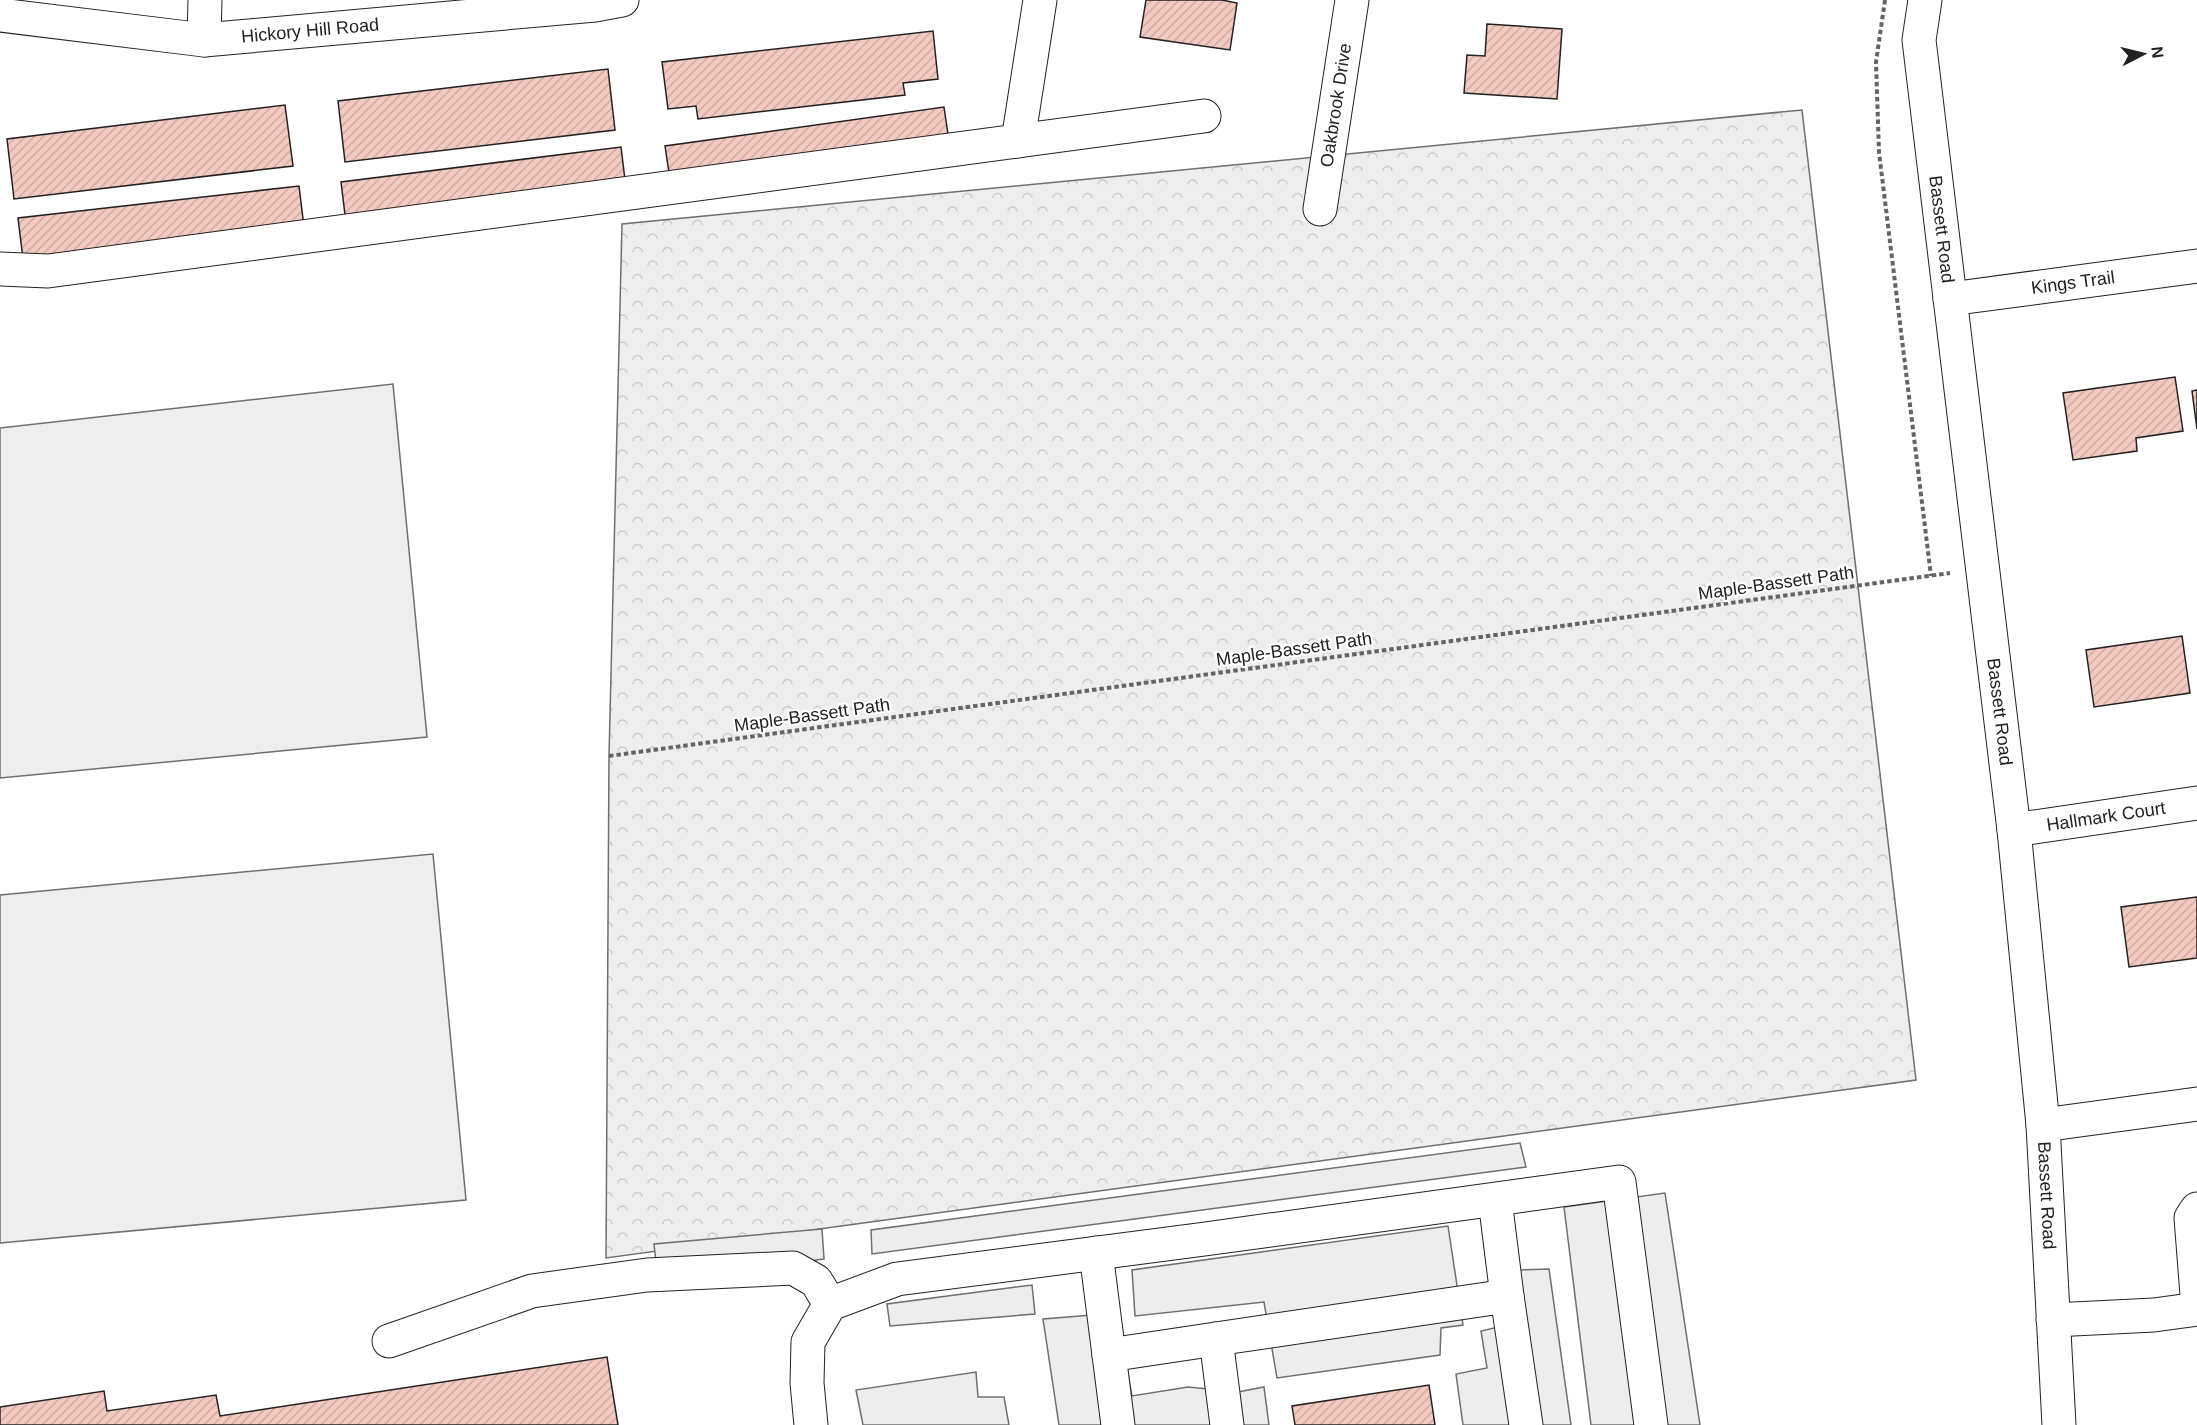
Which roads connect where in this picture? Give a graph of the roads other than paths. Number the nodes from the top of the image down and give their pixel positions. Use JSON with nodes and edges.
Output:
{"nodes":[{"id":1,"x":205,"y":0,"type":"edge"},
{"id":2,"x":622,"y":0,"type":"edge"},
{"id":3,"x":1353,"y":0,"type":"edge"},
{"id":4,"x":1925,"y":0,"type":"edge"},
{"id":5,"x":1031,"y":3,"type":"edge"},
{"id":6,"x":0,"y":15,"type":"edge"},
{"id":7,"x":204,"y":40,"type":"junction"},
{"id":8,"x":1204,"y":116,"type":"dead end"},
{"id":9,"x":1018,"y":141,"type":"junction"},
{"id":10,"x":1320,"y":209,"type":"dead end"},
{"id":11,"x":2197,"y":266,"type":"edge"},
{"id":12,"x":0,"y":269,"type":"edge"},
{"id":13,"x":1950,"y":299,"type":"junction"},
{"id":14,"x":2197,"y":803,"type":"edge"},
{"id":15,"x":2014,"y":830,"type":"junction"},
{"id":16,"x":2197,"y":1104,"type":"edge"},
{"id":17,"x":2043,"y":1125,"type":"junction"},
{"id":18,"x":1495,"y":1200,"type":"junction"},
{"id":19,"x":2197,"y":1209,"type":"edge"},
{"id":20,"x":1096,"y":1253,"type":"junction"},
{"id":21,"x":2197,"y":1295,"type":"edge"},
{"id":22,"x":1507,"y":1296,"type":"junction"},
{"id":23,"x":830,"y":1304,"type":"junction"},
{"id":24,"x":2197,"y":1309,"type":"edge"},
{"id":25,"x":2053,"y":1320,"type":"junction"},
{"id":26,"x":1216,"y":1339,"type":"junction"},
{"id":27,"x":388,"y":1341,"type":"dead end"},
{"id":28,"x":1109,"y":1355,"type":"junction"},
{"id":29,"x":811,"y":1425,"type":"edge"},
{"id":30,"x":1118,"y":1425,"type":"edge"},
{"id":31,"x":1227,"y":1425,"type":"edge"},
{"id":32,"x":1526,"y":1425,"type":"edge"},
{"id":33,"x":1651,"y":1425,"type":"edge"},
{"id":34,"x":2059,"y":1425,"type":"edge"}],
"edges":[{"from":1,"to":7,"type":"street"},
{"from":2,"to":7,"type":"street","name":"Hickory Hill Road"},
{"from":3,"to":10,"type":"street","name":"Oakbrook Drive"},
{"from":4,"to":13,"type":"street","name":"Bassett Road"},
{"from":5,"to":9,"type":"street"},
{"from":6,"to":7,"type":"street","name":"Hickory Hill Road"},
{"from":8,"to":9,"type":"street"},
{"from":9,"to":12,"type":"street"},
{"from":11,"to":13,"type":"street","name":"Kings Trail"},
{"from":13,"to":15,"type":"street","name":"Bassett Road"},
{"from":14,"to":15,"type":"street","name":"Hallmark Court"},
{"from":15,"to":17,"type":"street","name":"Bassett Road"},
{"from":16,"to":17,"type":"street"},
{"from":17,"to":25,"type":"street","name":"Bassett Road"},
{"from":18,"to":20,"type":"street"},
{"from":18,"to":22,"type":"street"},
{"from":18,"to":33,"type":"street"},
{"from":19,"to":21,"type":"street"},
{"from":20,"to":23,"type":"street"},
{"from":20,"to":28,"type":"street"},
{"from":22,"to":26,"type":"street"},
{"from":22,"to":32,"type":"street"},
{"from":23,"to":27,"type":"street"},
{"from":23,"to":29,"type":"street"},
{"from":24,"to":25,"type":"street"},
{"from":25,"to":34,"type":"street","name":"Bassett Road"},
{"from":26,"to":28,"type":"street"},
{"from":26,"to":31,"type":"street"},
{"from":28,"to":30,"type":"street"}]}
